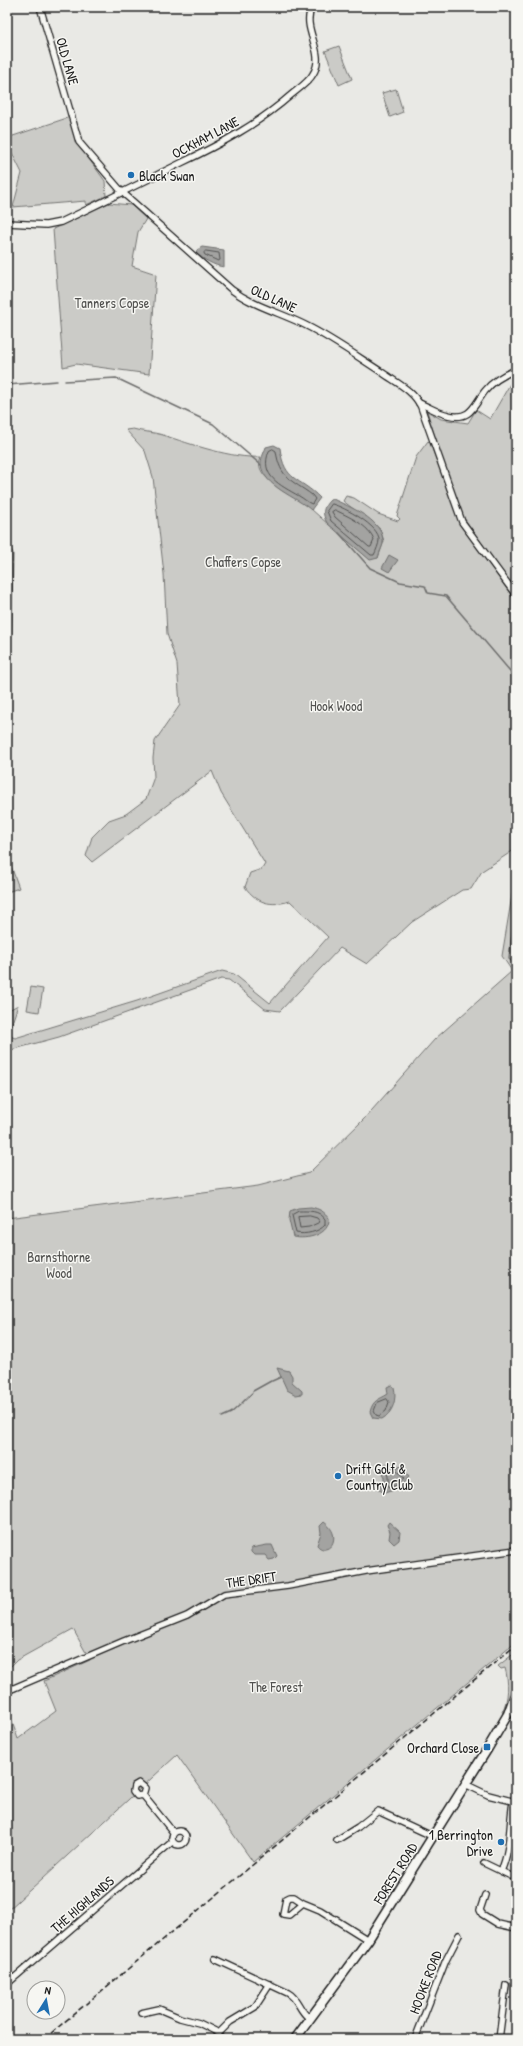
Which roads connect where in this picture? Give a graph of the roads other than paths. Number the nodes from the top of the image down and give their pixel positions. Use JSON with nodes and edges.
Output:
{"nodes":[{"id":1,"x":40,"y":7,"type":"edge"},
{"id":2,"x":312,"y":7,"type":"edge"},
{"id":3,"x":122,"y":192,"type":"junction"},
{"id":4,"x":7,"y":222,"type":"edge"},
{"id":5,"x":516,"y":370,"type":"edge"},
{"id":6,"x":420,"y":403,"type":"junction"},
{"id":7,"x":516,"y":595,"type":"edge"},
{"id":8,"x":516,"y":1550,"type":"edge"},
{"id":9,"x":7,"y":1692,"type":"edge"},
{"id":10,"x":516,"y":1694,"type":"edge"},
{"id":11,"x":514,"y":1708,"type":"edge"},
{"id":12,"x":465,"y":1784,"type":"junction"},
{"id":13,"x":143,"y":1795,"type":"dead end"},
{"id":14,"x":514,"y":1802,"type":"edge"},
{"id":15,"x":173,"y":1832,"type":"junction"},
{"id":16,"x":434,"y":1837,"type":"junction"},
{"id":17,"x":337,"y":1840,"type":"dead end"},
{"id":18,"x":172,"y":1842,"type":"junction"},
{"id":19,"x":484,"y":1863,"type":"dead end"},
{"id":20,"x":501,"y":1871,"type":"junction"},
{"id":21,"x":511,"y":1876,"type":"dead end"},
{"id":22,"x":485,"y":1895,"type":"dead end"},
{"id":23,"x":302,"y":1903,"type":"dead end"},
{"id":24,"x":516,"y":1928,"type":"edge"},
{"id":25,"x":458,"y":1935,"type":"dead end"},
{"id":26,"x":368,"y":1940,"type":"junction"},
{"id":27,"x":215,"y":1959,"type":"dead end"},
{"id":28,"x":7,"y":1984,"type":"edge"},
{"id":29,"x":270,"y":1984,"type":"junction"},
{"id":30,"x":506,"y":1985,"type":"dead end"},
{"id":31,"x":141,"y":2013,"type":"dead end"},
{"id":32,"x":310,"y":2019,"type":"junction"},
{"id":33,"x":296,"y":2039,"type":"edge"},
{"id":34,"x":415,"y":2039,"type":"edge"},
{"id":35,"x":499,"y":2039,"type":"edge"}],
"edges":[{"from":1,"to":3,"type":"street","name":"OLD LANE"},
{"from":2,"to":3,"type":"street","name":"OCKHAM LANE"},
{"from":3,"to":4,"type":"street","name":"OCKHAM LANE"},
{"from":3,"to":6,"type":"street","name":"OLD LANE"},
{"from":5,"to":6,"type":"street"},
{"from":6,"to":7,"type":"street","name":"OLD LANE"},
{"from":8,"to":9,"type":"street","name":"THE DRIFT"},
{"from":10,"to":11,"type":"street","name":"FOREST ROAD"},
{"from":11,"to":12,"type":"street","name":"FOREST ROAD"},
{"from":12,"to":14,"type":"street"},
{"from":12,"to":16,"type":"street","name":"FOREST ROAD"},
{"from":13,"to":15,"type":"street","name":"THE HIGHLANDS"},
{"from":14,"to":20,"type":"street"},
{"from":15,"to":18,"type":"street"},
{"from":15,"to":18,"type":"street","name":"THE HIGHLANDS"},
{"from":16,"to":17,"type":"street"},
{"from":16,"to":26,"type":"street","name":"FOREST ROAD"},
{"from":18,"to":28,"type":"street","name":"THE HIGHLANDS"},
{"from":19,"to":20,"type":"street"},
{"from":20,"to":21,"type":"street"},
{"from":22,"to":24,"type":"street"},
{"from":23,"to":26,"type":"street"},
{"from":25,"to":34,"type":"street","name":"HOOKE ROAD"},
{"from":26,"to":32,"type":"street","name":"FOREST ROAD"},
{"from":27,"to":29,"type":"street"},
{"from":29,"to":31,"type":"street"},
{"from":29,"to":32,"type":"street"},
{"from":30,"to":35,"type":"street"},
{"from":32,"to":33,"type":"street","name":"FOREST ROAD"}]}
